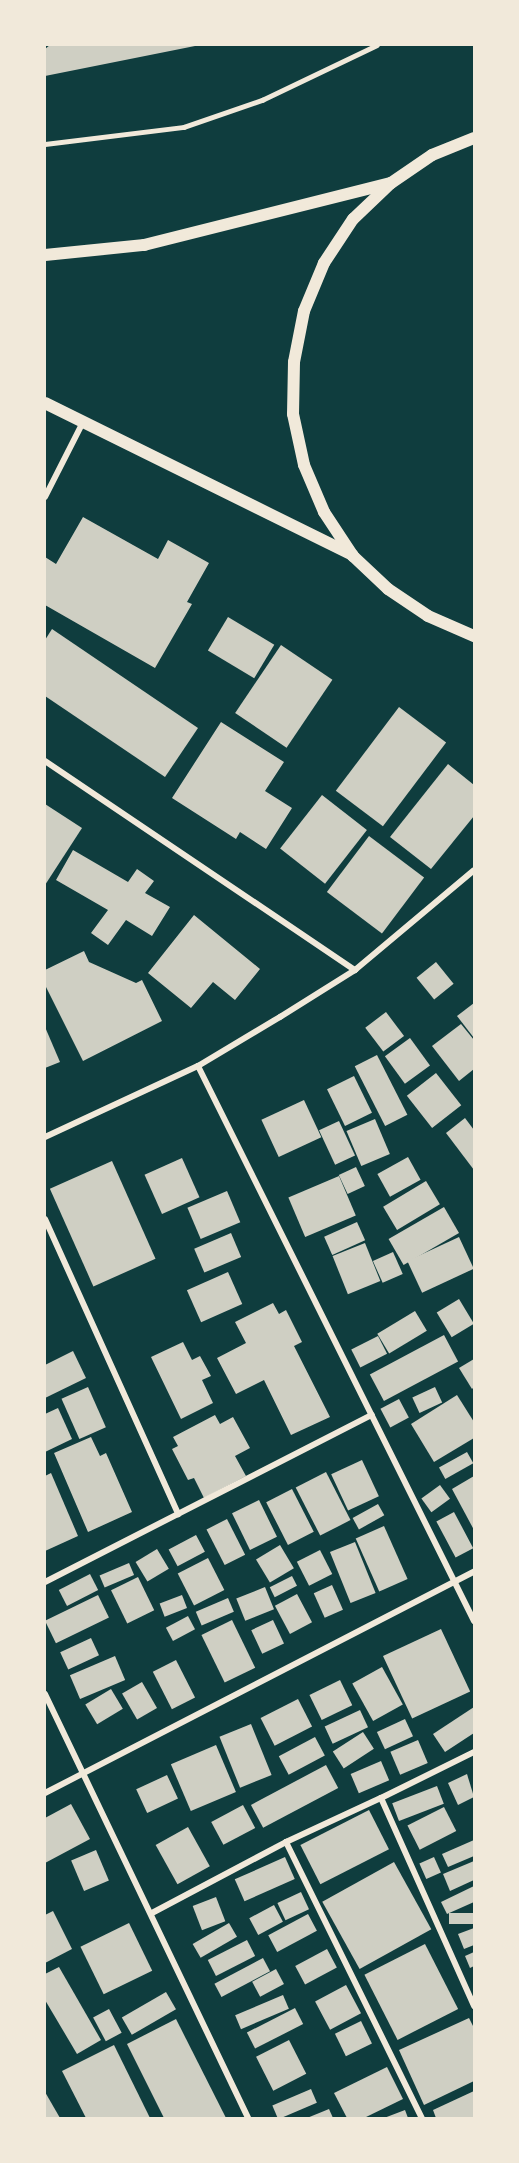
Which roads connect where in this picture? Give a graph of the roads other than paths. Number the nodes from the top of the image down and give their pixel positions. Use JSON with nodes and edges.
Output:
{"nodes":[{"id":1,"x":377,"y":45,"type":"edge"},
{"id":2,"x":474,"y":138,"type":"edge"},
{"id":3,"x":45,"y":144,"type":"edge"},
{"id":4,"x":391,"y":183,"type":"junction"},
{"id":5,"x":45,"y":255,"type":"edge"},
{"id":6,"x":45,"y":403,"type":"edge"},
{"id":7,"x":82,"y":424,"type":"junction"},
{"id":8,"x":45,"y":497,"type":"edge"},
{"id":9,"x":353,"y":556,"type":"junction"},
{"id":10,"x":473,"y":636,"type":"edge"},
{"id":11,"x":45,"y":761,"type":"edge"},
{"id":12,"x":474,"y":870,"type":"edge"},
{"id":13,"x":355,"y":970,"type":"junction"},
{"id":14,"x":198,"y":1066,"type":"junction"},
{"id":15,"x":45,"y":1137,"type":"edge"},
{"id":16,"x":45,"y":1219,"type":"edge"},
{"id":17,"x":372,"y":1415,"type":"junction"},
{"id":18,"x":178,"y":1514,"type":"junction"},
{"id":19,"x":474,"y":1572,"type":"edge"},
{"id":20,"x":45,"y":1582,"type":"edge"},
{"id":21,"x":453,"y":1582,"type":"junction"},
{"id":22,"x":474,"y":1621,"type":"edge"},
{"id":23,"x":45,"y":1694,"type":"edge"},
{"id":24,"x":474,"y":1752,"type":"edge"},
{"id":25,"x":84,"y":1772,"type":"junction"},
{"id":26,"x":45,"y":1793,"type":"edge"},
{"id":27,"x":381,"y":1798,"type":"junction"},
{"id":28,"x":286,"y":1842,"type":"junction"},
{"id":29,"x":152,"y":1913,"type":"junction"},
{"id":30,"x":474,"y":2006,"type":"edge"},
{"id":31,"x":248,"y":2118,"type":"edge"},
{"id":32,"x":422,"y":2118,"type":"edge"}],
"edges":[{"from":1,"to":3,"type":"lane"},
{"from":2,"to":4,"type":"main road"},
{"from":4,"to":5,"type":"main road"},
{"from":4,"to":9,"type":"main road"},
{"from":6,"to":7,"type":"main road"},
{"from":7,"to":8,"type":"street"},
{"from":7,"to":9,"type":"main road"},
{"from":9,"to":10,"type":"main road"},
{"from":11,"to":13,"type":"street"},
{"from":12,"to":13,"type":"street"},
{"from":13,"to":14,"type":"street"},
{"from":14,"to":15,"type":"street"},
{"from":14,"to":17,"type":"street"},
{"from":16,"to":18,"type":"street"},
{"from":17,"to":18,"type":"street"},
{"from":17,"to":21,"type":"street"},
{"from":18,"to":20,"type":"street"},
{"from":19,"to":21,"type":"street"},
{"from":21,"to":22,"type":"street"},
{"from":21,"to":25,"type":"street"},
{"from":23,"to":25,"type":"street"},
{"from":24,"to":27,"type":"street"},
{"from":25,"to":26,"type":"street"},
{"from":25,"to":29,"type":"street"},
{"from":27,"to":28,"type":"street"},
{"from":27,"to":30,"type":"street"},
{"from":28,"to":29,"type":"street"},
{"from":28,"to":32,"type":"street"},
{"from":29,"to":31,"type":"street"}]}
